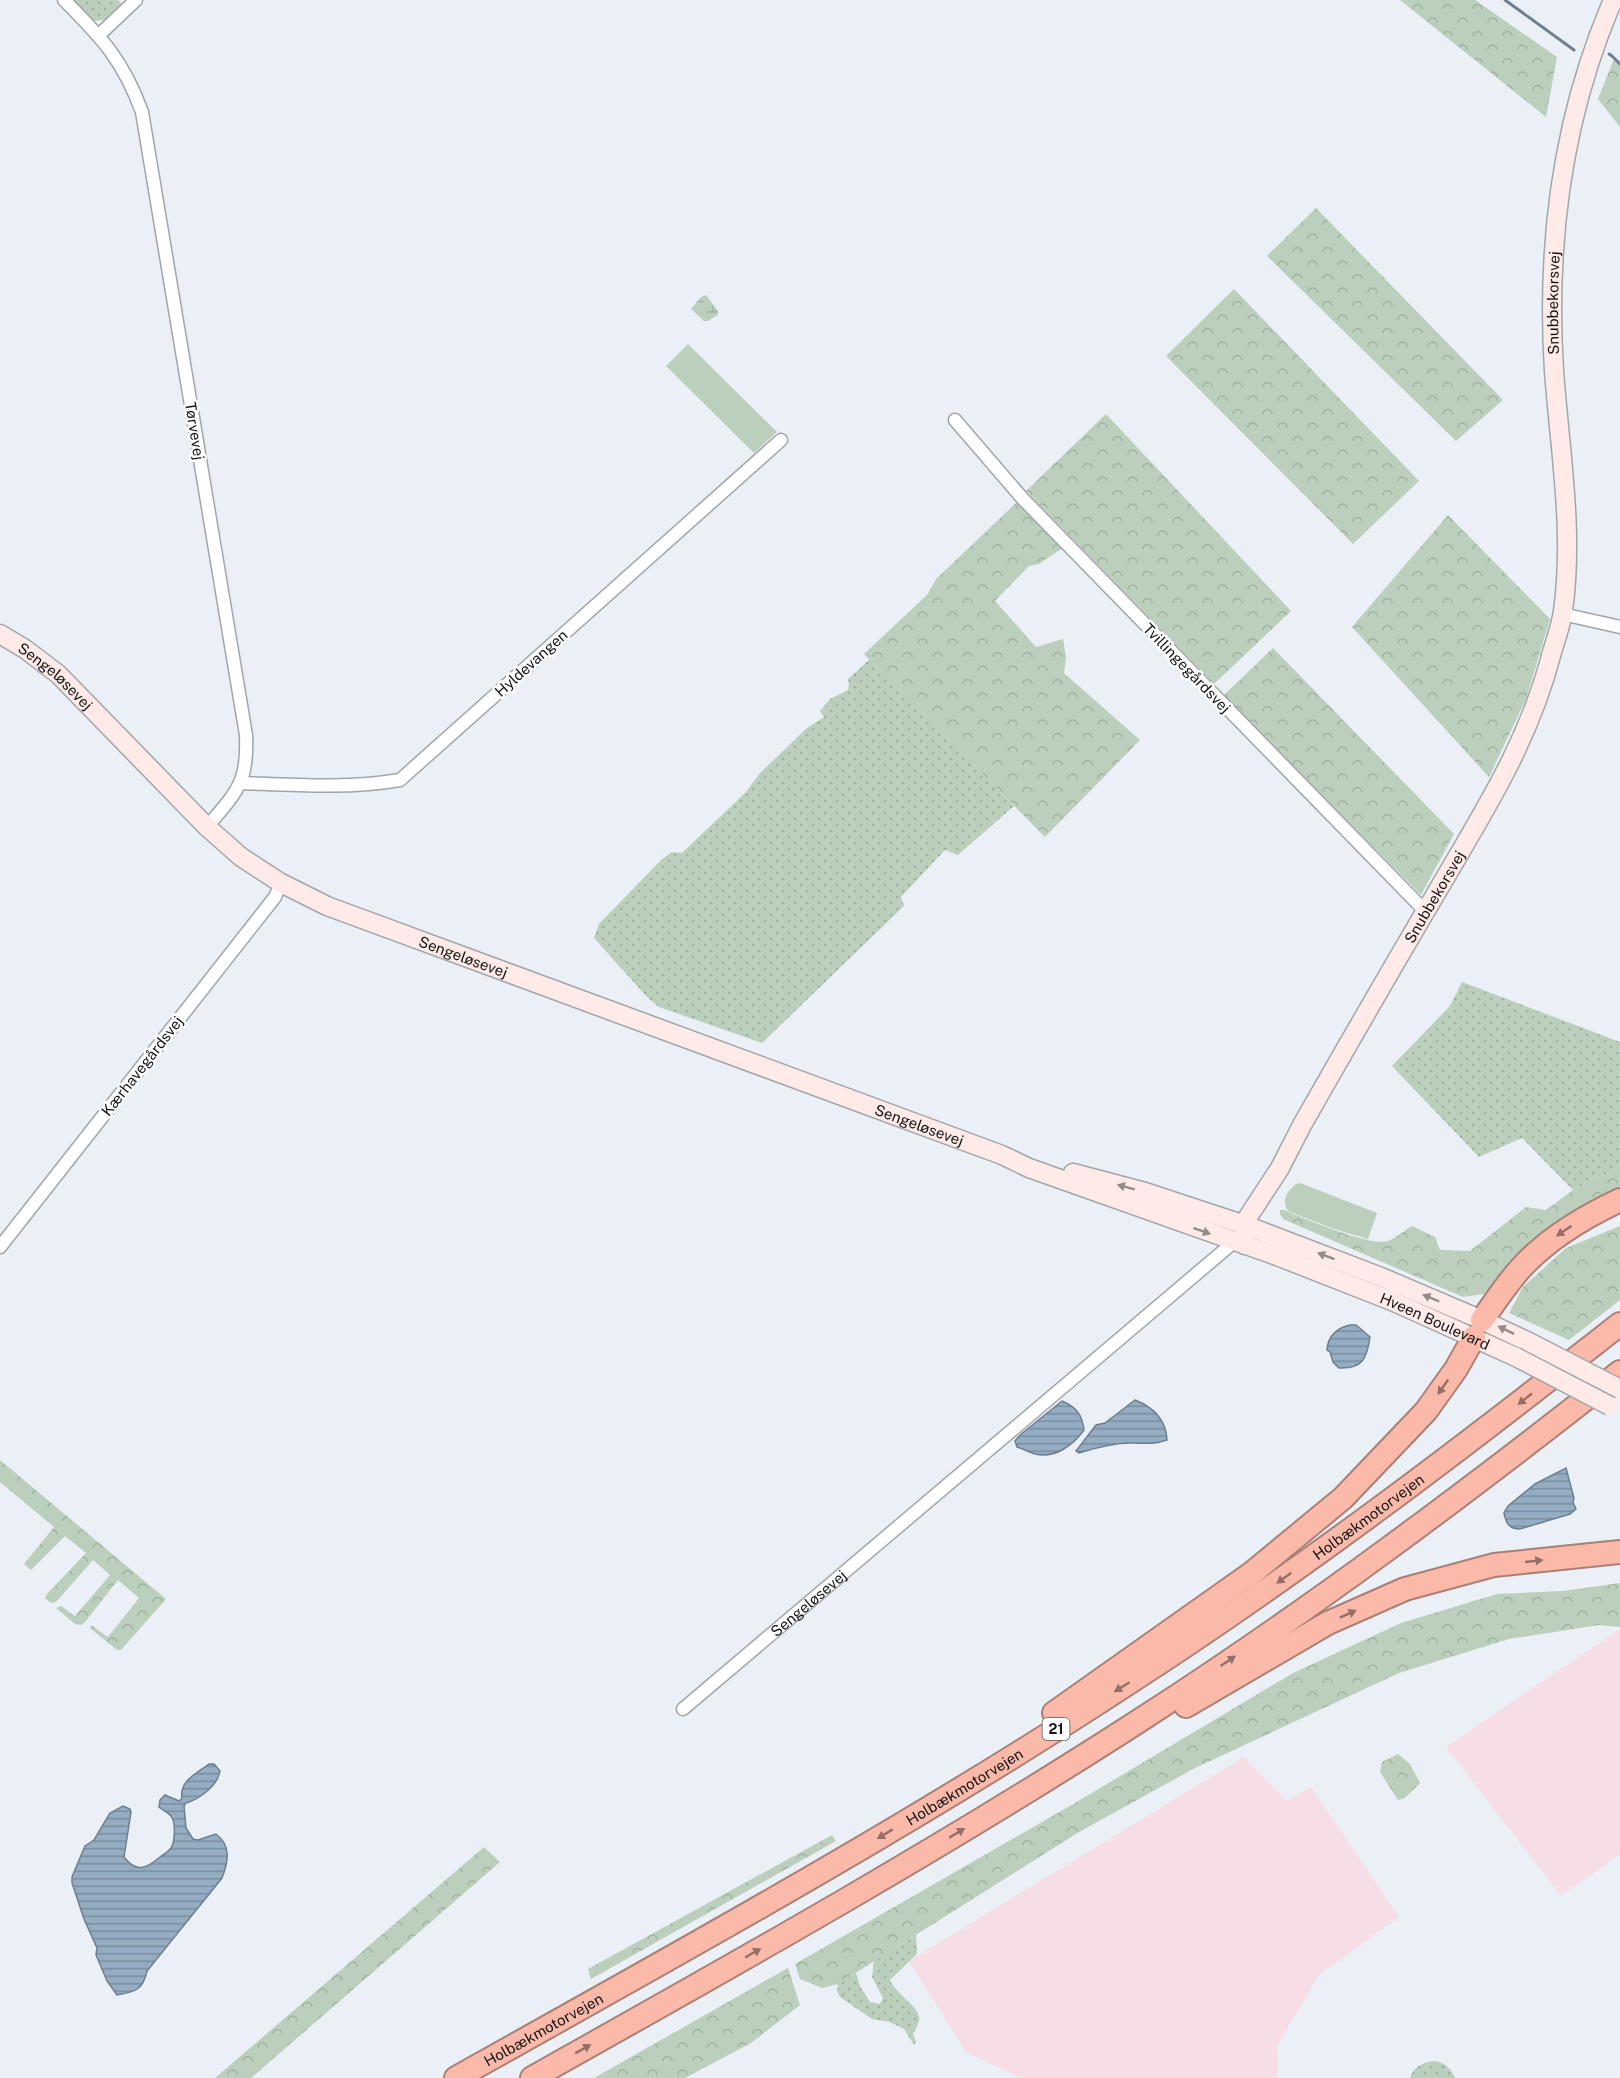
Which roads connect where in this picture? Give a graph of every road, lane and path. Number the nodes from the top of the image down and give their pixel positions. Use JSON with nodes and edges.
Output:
{"nodes":[{"id":1,"x":64,"y":0,"type":"edge"},
{"id":2,"x":136,"y":0,"type":"edge"},
{"id":3,"x":1612,"y":0,"type":"edge"},
{"id":4,"x":99,"y":35,"type":"junction"},
{"id":5,"x":955,"y":420,"type":"dead end"},
{"id":6,"x":781,"y":440,"type":"dead end"},
{"id":7,"x":1562,"y":614,"type":"junction"},
{"id":8,"x":1620,"y":627,"type":"edge"},
{"id":9,"x":0,"y":634,"type":"edge"},
{"id":10,"x":241,"y":783,"type":"junction"},
{"id":11,"x":207,"y":827,"type":"junction"},
{"id":12,"x":281,"y":883,"type":"junction"},
{"id":13,"x":1425,"y":911,"type":"junction"},
{"id":14,"x":1002,"y":1155,"type":"junction"},
{"id":15,"x":1620,"y":1200,"type":"edge"},
{"id":16,"x":1253,"y":1228,"type":"junction"},
{"id":17,"x":1240,"y":1244,"type":"junction"},
{"id":18,"x":0,"y":1247,"type":"edge"},
{"id":19,"x":1620,"y":1324,"type":"edge"},
{"id":20,"x":1478,"y":1328,"type":"junction"},
{"id":21,"x":1620,"y":1372,"type":"edge"},
{"id":22,"x":1620,"y":1389,"type":"edge"},
{"id":23,"x":1620,"y":1411,"type":"edge"},
{"id":24,"x":1620,"y":1552,"type":"edge"},
{"id":25,"x":683,"y":1709,"type":"dead end"},
{"id":26,"x":1148,"y":1716,"type":"junction"},
{"id":27,"x":976,"y":1779,"type":"junction"},
{"id":28,"x":456,"y":2078,"type":"edge"},
{"id":29,"x":532,"y":2078,"type":"edge"}],
"edges":[{"from":1,"to":4,"type":"street","name":"Tørvevej"},
{"from":2,"to":4,"type":"street"},
{"from":3,"to":7,"type":"street","name":"Snubbekorsvej"},
{"from":4,"to":10,"type":"street","name":"Tørvevej"},
{"from":5,"to":13,"type":"street","name":"Tvillingegårdsvej"},
{"from":6,"to":10,"type":"street","name":"Hyldevangen"},
{"from":7,"to":8,"type":"street"},
{"from":7,"to":13,"type":"street","name":"Snubbekorsvej"},
{"from":9,"to":11,"type":"street","name":"Sengeløsevej"},
{"from":10,"to":11,"type":"street","name":"Tørvevej"},
{"from":11,"to":12,"type":"street","name":"Sengeløsevej"},
{"from":12,"to":14,"type":"street","name":"Sengeløsevej"},
{"from":12,"to":18,"type":"street","name":"Kærhavegårdsvej"},
{"from":13,"to":16,"type":"street","name":"Snubbekorsvej"},
{"from":16,"to":14,"type":"street","name":"Sengeløsevej","one_way":true},
{"from":14,"to":17,"type":"street","name":"Sengeløsevej","one_way":true},
{"from":15,"to":20,"type":"highway","one_way":true},
{"from":16,"to":17,"type":"street"},
{"from":20,"to":16,"type":"street","name":"Hveen Boulevard","one_way":true},
{"from":17,"to":20,"type":"street","name":"Hveen Boulevard"},
{"from":17,"to":25,"type":"street","name":"Sengeløsevej"},
{"from":19,"to":27,"type":"highway","name":"Holbækmotorvejen","number":"21","one_way":true},
{"from":22,"to":20,"type":"street","name":"Hveen Boulevard","one_way":true,"bridge":true},
{"from":20,"to":23,"type":"street","name":"Hveen Boulevard","bridge":true},
{"from":20,"to":27,"type":"highway","one_way":true},
{"from":26,"to":21,"type":"highway","number":"21","one_way":true},
{"from":26,"to":24,"type":"highway","one_way":true},
{"from":29,"to":26,"type":"highway","number":"21","one_way":true},
{"from":27,"to":28,"type":"highway","name":"Holbækmotorvejen","number":"21","one_way":true}]}
